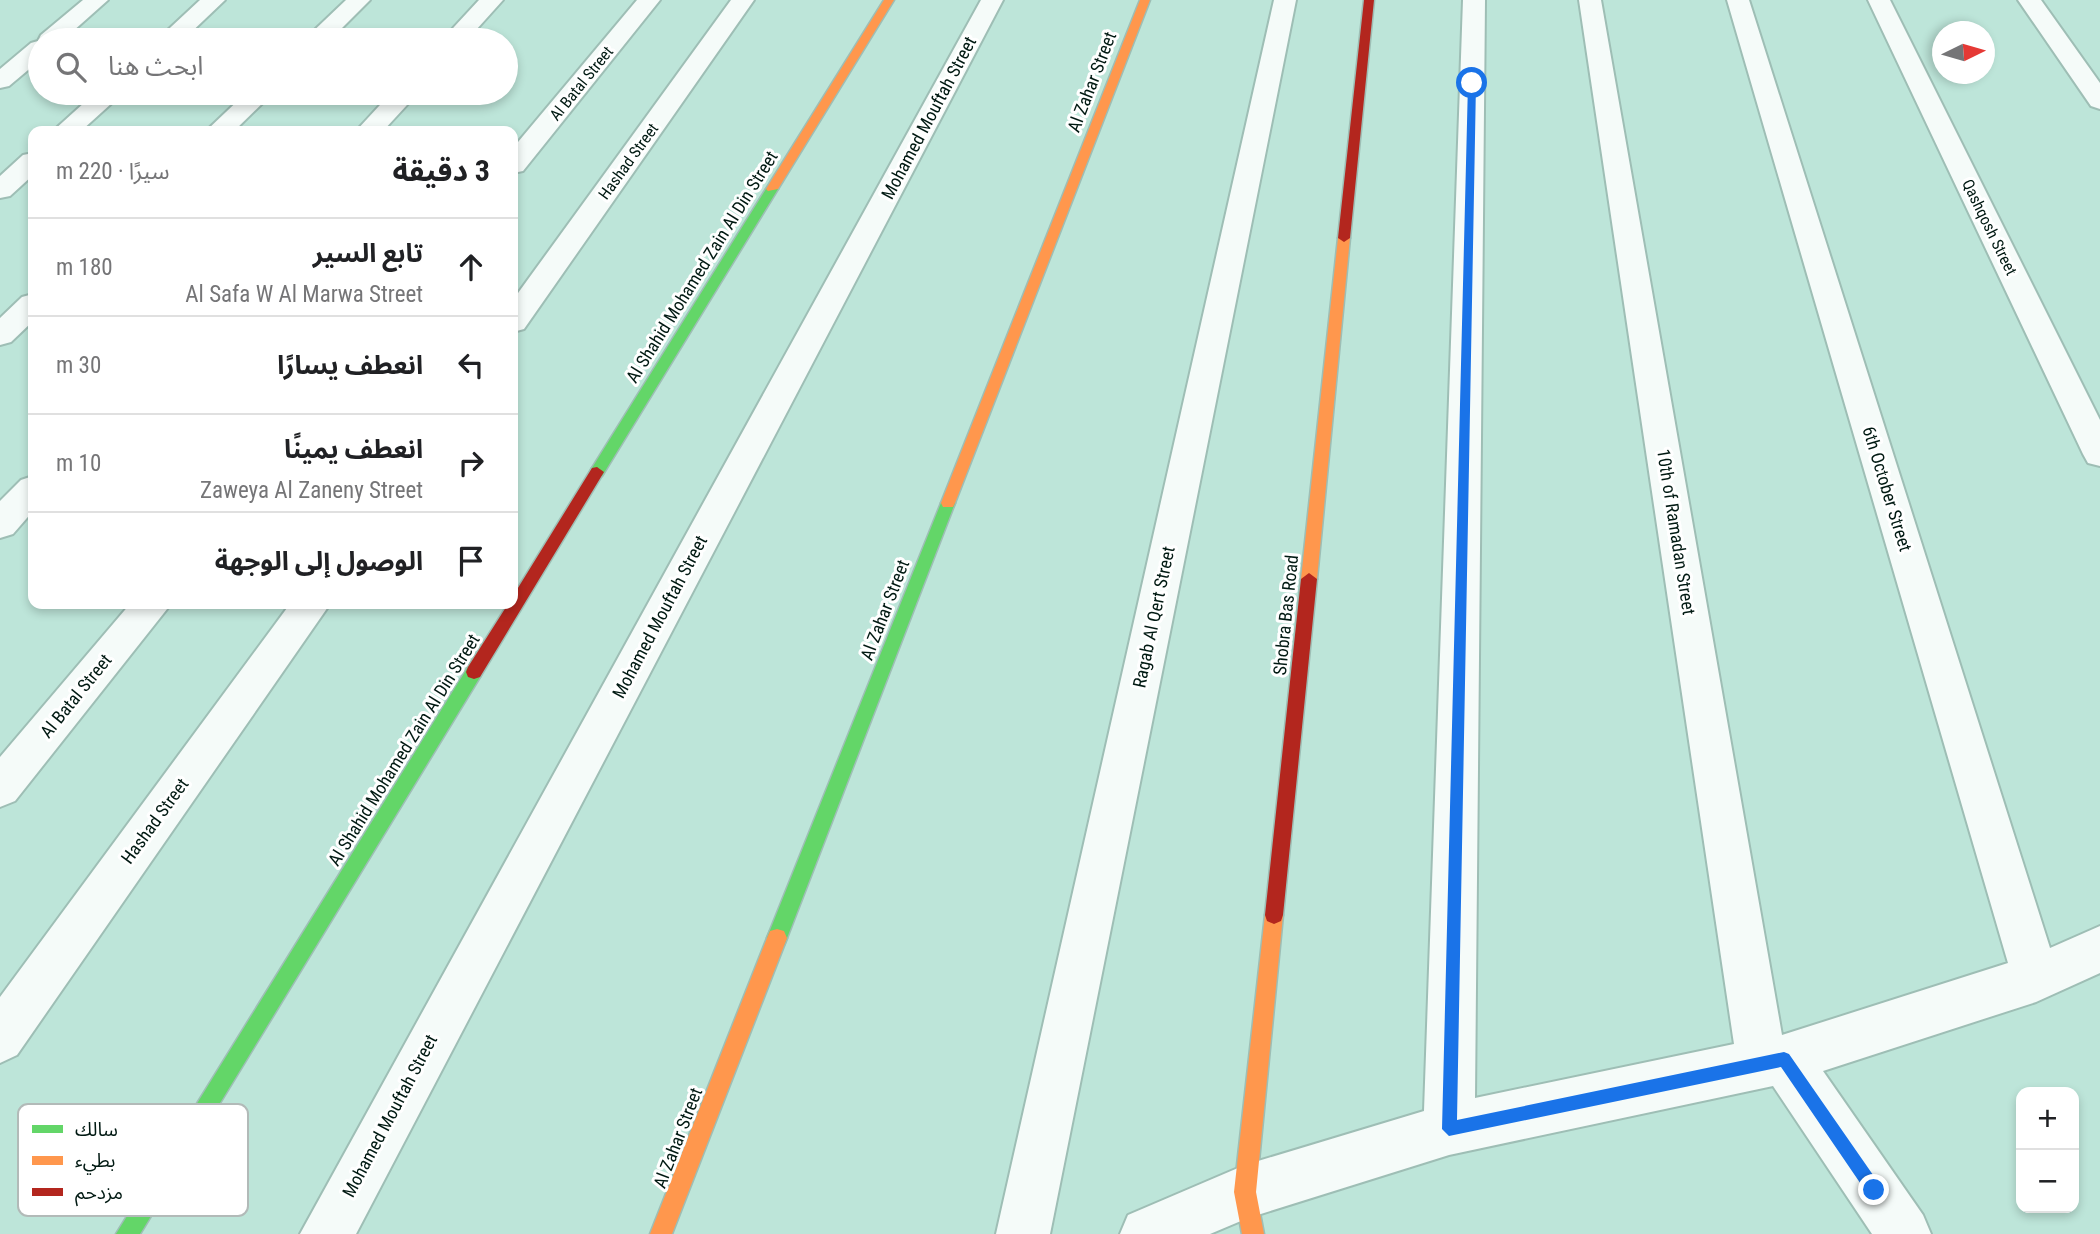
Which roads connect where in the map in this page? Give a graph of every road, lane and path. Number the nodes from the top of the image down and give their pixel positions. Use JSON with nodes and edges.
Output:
{"nodes":[{"id":1,"x":97,"y":0,"type":"edge"},
{"id":2,"x":214,"y":0,"type":"edge"},
{"id":3,"x":359,"y":0,"type":"edge"},
{"id":4,"x":492,"y":0,"type":"edge"},
{"id":5,"x":649,"y":0,"type":"edge"},
{"id":6,"x":743,"y":0,"type":"edge"},
{"id":7,"x":889,"y":0,"type":"edge"},
{"id":8,"x":992,"y":0,"type":"edge"},
{"id":9,"x":1145,"y":0,"type":"edge"},
{"id":10,"x":1285,"y":0,"type":"edge"},
{"id":11,"x":1369,"y":0,"type":"edge"},
{"id":12,"x":1474,"y":0,"type":"edge"},
{"id":13,"x":1590,"y":0,"type":"edge"},
{"id":14,"x":1738,"y":0,"type":"edge"},
{"id":15,"x":1879,"y":0,"type":"edge"},
{"id":16,"x":2029,"y":0,"type":"edge"},
{"id":17,"x":63,"y":28,"type":"edge"},
{"id":18,"x":182,"y":28,"type":"edge"},
{"id":19,"x":329,"y":28,"type":"edge"},
{"id":20,"x":465,"y":28,"type":"edge"},
{"id":21,"x":28,"y":57,"type":"edge"},
{"id":22,"x":0,"y":81,"type":"edge"},
{"id":23,"x":2100,"y":101,"type":"edge"},
{"id":24,"x":96,"y":105,"type":"edge"},
{"id":25,"x":247,"y":105,"type":"edge"},
{"id":26,"x":394,"y":105,"type":"edge"},
{"id":27,"x":72,"y":126,"type":"edge"},
{"id":28,"x":224,"y":126,"type":"edge"},
{"id":29,"x":374,"y":126,"type":"edge"},
{"id":30,"x":518,"y":160,"type":"edge"},
{"id":31,"x":28,"y":165,"type":"edge"},
{"id":32,"x":0,"y":190,"type":"edge"},
{"id":33,"x":28,"y":310,"type":"edge"},
{"id":34,"x":518,"y":315,"type":"edge"},
{"id":35,"x":0,"y":335,"type":"edge"},
{"id":36,"x":2100,"y":454,"type":"edge"},
{"id":37,"x":28,"y":494,"type":"edge"},
{"id":38,"x":0,"y":524,"type":"edge"},
{"id":39,"x":518,"y":601,"type":"edge"},
{"id":40,"x":148,"y":609,"type":"edge"},
{"id":41,"x":307,"y":609,"type":"edge"},
{"id":42,"x":513,"y":609,"type":"edge"},
{"id":43,"x":0,"y":788,"type":"edge"},
{"id":44,"x":2100,"y":949,"type":"edge"},
{"id":45,"x":2036,"y":978,"type":"junction"},
{"id":46,"x":0,"y":1038,"type":"edge"},
{"id":47,"x":1773,"y":1062,"type":"junction"},
{"id":48,"x":207,"y":1104,"type":"edge"},
{"id":49,"x":1449,"y":1129,"type":"junction"},
{"id":50,"x":1249,"y":1213,"type":"edge"},
{"id":51,"x":138,"y":1216,"type":"edge"},
{"id":52,"x":127,"y":1234,"type":"edge"},
{"id":53,"x":327,"y":1234,"type":"edge"},
{"id":54,"x":661,"y":1234,"type":"edge"},
{"id":55,"x":1023,"y":1234,"type":"edge"},
{"id":56,"x":1147,"y":1234,"type":"edge"},
{"id":57,"x":1905,"y":1234,"type":"edge"}],
"edges":[{"from":1,"to":17,"type":"street"},
{"from":2,"to":18,"type":"street"},
{"from":3,"to":19,"type":"street"},
{"from":4,"to":20,"type":"street"},
{"from":5,"to":30,"type":"street","name":"Al Batal Street"},
{"from":6,"to":34,"type":"street","name":"Hashad Street"},
{"from":7,"to":39,"type":"street","name":"Al Shahid Mohamed Zain Al Din Street"},
{"from":8,"to":53,"type":"street","name":"Mohamed Mouftah Street"},
{"from":9,"to":54,"type":"street","name":"Al Zahar Street"},
{"from":10,"to":55,"type":"street","name":"Ragab Al Qert Street"},
{"from":11,"to":50,"type":"street","name":"Shobra Bas Road"},
{"from":12,"to":49,"type":"street"},
{"from":13,"to":47,"type":"street","name":"10th of Ramadan Street"},
{"from":14,"to":45,"type":"street","name":"6th October Street"},
{"from":15,"to":36,"type":"street","name":"Qashqosh Street"},
{"from":16,"to":23,"type":"street"},
{"from":21,"to":22,"type":"street"},
{"from":24,"to":27,"type":"street"},
{"from":25,"to":28,"type":"street"},
{"from":26,"to":29,"type":"street"},
{"from":31,"to":32,"type":"street"},
{"from":33,"to":35,"type":"street"},
{"from":37,"to":38,"type":"street"},
{"from":40,"to":43,"type":"street","name":"Al Batal Street"},
{"from":41,"to":46,"type":"street","name":"Hashad Street"},
{"from":42,"to":48,"type":"street","name":"Al Shahid Mohamed Zain Al Din Street"},
{"from":44,"to":45,"type":"street"},
{"from":45,"to":47,"type":"street"},
{"from":47,"to":49,"type":"street"},
{"from":47,"to":57,"type":"street"},
{"from":49,"to":50,"type":"street"},
{"from":50,"to":56,"type":"street"},
{"from":51,"to":52,"type":"street","name":"Al Shahid Mohamed Zain Al Din Street"}]}
